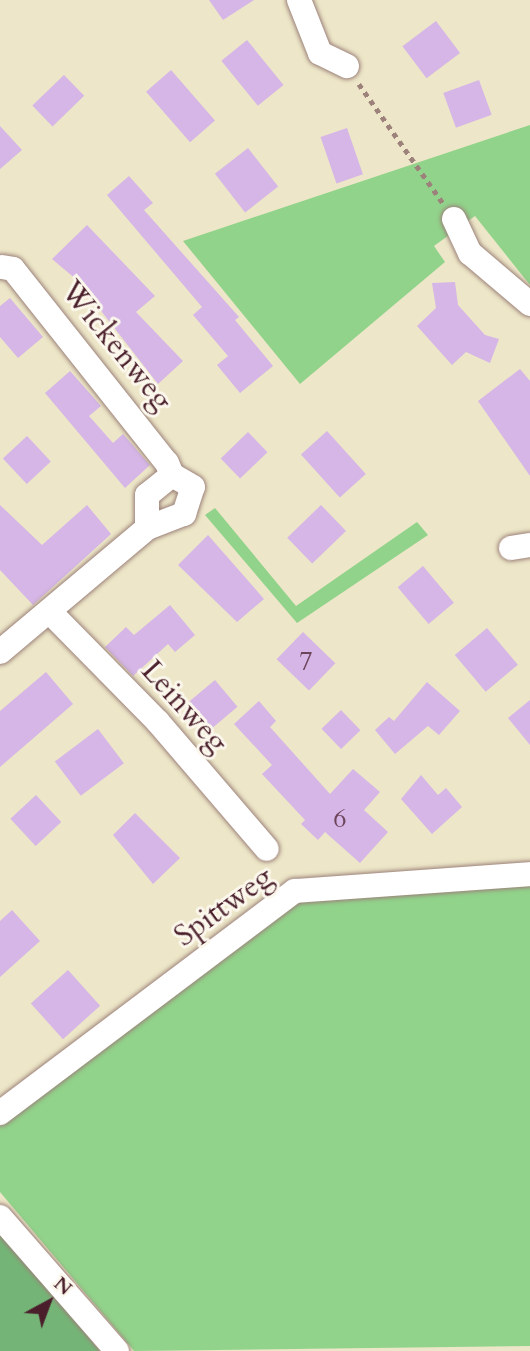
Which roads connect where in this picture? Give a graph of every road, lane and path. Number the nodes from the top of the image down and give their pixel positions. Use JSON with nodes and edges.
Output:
{"nodes":[{"id":1,"x":299,"y":0,"type":"edge"},
{"id":2,"x":346,"y":66,"type":"joint"},
{"id":3,"x":454,"y":219,"type":"joint"},
{"id":4,"x":2,"y":267,"type":"dead end"},
{"id":5,"x":530,"y":304,"type":"edge"},
{"id":6,"x":172,"y":475,"type":"junction"},
{"id":7,"x":148,"y":528,"type":"junction"},
{"id":8,"x":50,"y":612,"type":"junction"},
{"id":9,"x":0,"y":652,"type":"edge"},
{"id":10,"x":267,"y":849,"type":"dead end"},
{"id":11,"x":530,"y":874,"type":"edge"},
{"id":12,"x":0,"y":1113,"type":"edge"},
{"id":13,"x":0,"y":1217,"type":"edge"},
{"id":14,"x":117,"y":1351,"type":"edge"}],
"edges":[{"from":1,"to":2,"type":"street"},
{"from":2,"to":3,"type":"path"},
{"from":3,"to":5,"type":"street"},
{"from":4,"to":6,"type":"street","name":"Wickenweg"},
{"from":6,"to":7,"type":"street"},
{"from":6,"to":7,"type":"street","name":"Wickenweg"},
{"from":7,"to":8,"type":"street","name":"Wickenweg"},
{"from":8,"to":9,"type":"street","name":"Wickenweg"},
{"from":8,"to":10,"type":"street","name":"Leinweg"},
{"from":11,"to":12,"type":"street","name":"Spittweg"},
{"from":13,"to":14,"type":"street"}]}
